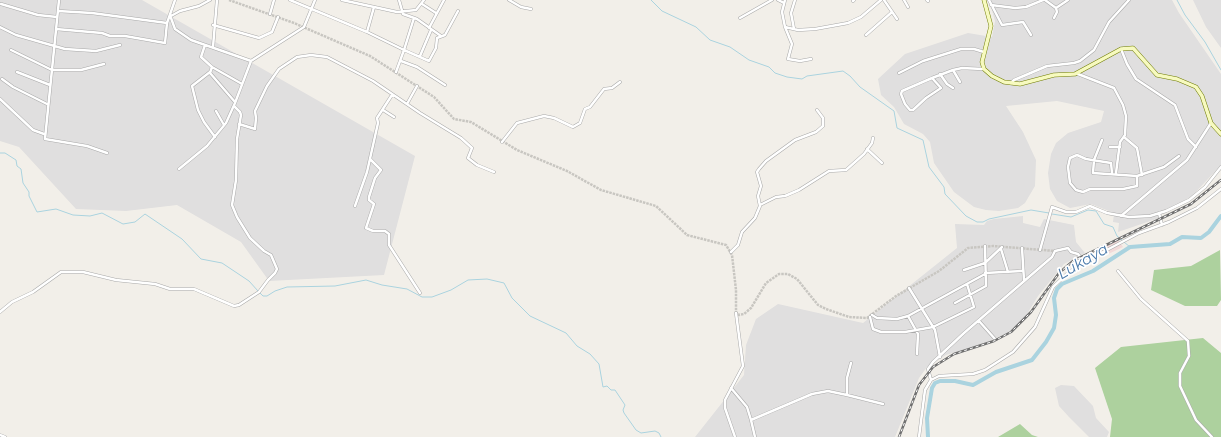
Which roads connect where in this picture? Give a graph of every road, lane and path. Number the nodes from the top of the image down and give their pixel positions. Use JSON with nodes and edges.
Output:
{"nodes":[{"id":1,"x":59,"y":0,"type":"edge"},
{"id":2,"x":175,"y":0,"type":"edge"},
{"id":3,"x":210,"y":0,"type":"edge"},
{"id":4,"x":216,"y":0,"type":"edge"},
{"id":5,"x":274,"y":0,"type":"edge"},
{"id":6,"x":290,"y":0,"type":"edge"},
{"id":7,"x":315,"y":0,"type":"edge"},
{"id":8,"x":342,"y":0,"type":"edge"},
{"id":9,"x":399,"y":0,"type":"edge"},
{"id":10,"x":424,"y":0,"type":"edge"},
{"id":11,"x":444,"y":0,"type":"edge"},
{"id":12,"x":509,"y":0,"type":"edge"},
{"id":13,"x":772,"y":0,"type":"edge"},
{"id":14,"x":778,"y":0,"type":"edge"},
{"id":15,"x":795,"y":0,"type":"edge"},
{"id":16,"x":883,"y":0,"type":"edge"},
{"id":17,"x":904,"y":0,"type":"edge"},
{"id":18,"x":984,"y":0,"type":"edge"},
{"id":19,"x":989,"y":0,"type":"edge"},
{"id":20,"x":1044,"y":0,"type":"edge"},
{"id":21,"x":1068,"y":0,"type":"edge"},
{"id":22,"x":1129,"y":0,"type":"edge"},
{"id":23,"x":784,"y":2,"type":"edge"},
{"id":24,"x":1,"y":4,"type":"dead end"},
{"id":25,"x":422,"y":4,"type":"junction"},
{"id":26,"x":991,"y":5,"type":"junction"},
{"id":27,"x":374,"y":7,"type":"junction"},
{"id":28,"x":908,"y":7,"type":"dead end"},
{"id":29,"x":312,"y":8,"type":"junction"},
{"id":30,"x":1056,"y":8,"type":"junction"},
{"id":31,"x":532,"y":9,"type":"dead end"},
{"id":32,"x":58,"y":11,"type":"junction"},
{"id":33,"x":458,"y":11,"type":"dead end"},
{"id":34,"x":402,"y":12,"type":"junction"},
{"id":35,"x":892,"y":12,"type":"junction"},
{"id":36,"x":436,"y":13,"type":"junction"},
{"id":37,"x":270,"y":14,"type":"dead end"},
{"id":38,"x":58,"y":17,"type":"junction"},
{"id":39,"x":171,"y":17,"type":"junction"},
{"id":40,"x":278,"y":17,"type":"dead end"},
{"id":41,"x":414,"y":18,"type":"junction"},
{"id":42,"x":740,"y":18,"type":"dead end"},
{"id":43,"x":1054,"y":18,"type":"dead end"},
{"id":44,"x":897,"y":19,"type":"dead end"},
{"id":45,"x":168,"y":23,"type":"junction"},
{"id":46,"x":214,"y":26,"type":"junction"},
{"id":47,"x":0,"y":27,"type":"edge"},
{"id":48,"x":785,"y":27,"type":"junction"},
{"id":49,"x":56,"y":28,"type":"junction"},
{"id":50,"x":430,"y":29,"type":"junction"},
{"id":51,"x":794,"y":29,"type":"junction"},
{"id":52,"x":367,"y":32,"type":"junction"},
{"id":53,"x":866,"y":35,"type":"dead end"},
{"id":54,"x":1031,"y":35,"type":"dead end"},
{"id":55,"x":441,"y":36,"type":"junction"},
{"id":56,"x":206,"y":44,"type":"junction"},
{"id":57,"x":120,"y":45,"type":"dead end"},
{"id":58,"x":54,"y":46,"type":"junction"},
{"id":59,"x":213,"y":47,"type":"junction"},
{"id":60,"x":1122,"y":49,"type":"junction"},
{"id":61,"x":11,"y":50,"type":"dead end"},
{"id":62,"x":404,"y":50,"type":"junction"},
{"id":63,"x":984,"y":52,"type":"junction"},
{"id":64,"x":420,"y":56,"type":"junction"},
{"id":65,"x":251,"y":60,"type":"junction"},
{"id":66,"x":812,"y":60,"type":"dead end"},
{"id":67,"x":401,"y":61,"type":"junction"},
{"id":68,"x":104,"y":64,"type":"dead end"},
{"id":69,"x":212,"y":67,"type":"junction"},
{"id":70,"x":983,"y":69,"type":"junction"},
{"id":71,"x":52,"y":70,"type":"junction"},
{"id":72,"x":953,"y":70,"type":"junction"},
{"id":73,"x":17,"y":72,"type":"dead end"},
{"id":74,"x":210,"y":72,"type":"junction"},
{"id":75,"x":396,"y":72,"type":"dead end"},
{"id":76,"x":899,"y":73,"type":"dead end"},
{"id":77,"x":940,"y":74,"type":"junction"},
{"id":78,"x":1078,"y":74,"type":"junction"},
{"id":79,"x":932,"y":78,"type":"junction"},
{"id":80,"x":2,"y":79,"type":"dead end"},
{"id":81,"x":620,"y":82,"type":"dead end"},
{"id":82,"x":960,"y":82,"type":"dead end"},
{"id":83,"x":1010,"y":83,"type":"junction"},
{"id":84,"x":242,"y":84,"type":"junction"},
{"id":85,"x":50,"y":85,"type":"junction"},
{"id":86,"x":445,"y":85,"type":"dead end"},
{"id":87,"x":417,"y":86,"type":"dead end"},
{"id":88,"x":953,"y":88,"type":"dead end"},
{"id":89,"x":392,"y":95,"type":"junction"},
{"id":90,"x":0,"y":99,"type":"edge"},
{"id":91,"x":47,"y":104,"type":"junction"},
{"id":92,"x":235,"y":104,"type":"junction"},
{"id":93,"x":407,"y":104,"type":"junction"},
{"id":94,"x":383,"y":110,"type":"junction"},
{"id":95,"x":817,"y":110,"type":"dead end"},
{"id":96,"x":216,"y":111,"type":"dead end"},
{"id":97,"x":394,"y":117,"type":"dead end"},
{"id":98,"x":1211,"y":123,"type":"junction"},
{"id":99,"x":239,"y":124,"type":"junction"},
{"id":100,"x":224,"y":125,"type":"junction"},
{"id":101,"x":44,"y":133,"type":"junction"},
{"id":102,"x":1221,"y":134,"type":"edge"},
{"id":103,"x":215,"y":137,"type":"junction"},
{"id":104,"x":1124,"y":137,"type":"junction"},
{"id":105,"x":873,"y":138,"type":"dead end"},
{"id":106,"x":1102,"y":140,"type":"dead end"},
{"id":107,"x":502,"y":142,"type":"dead end"},
{"id":108,"x":1110,"y":147,"type":"dead end"},
{"id":109,"x":1120,"y":147,"type":"junction"},
{"id":110,"x":1196,"y":147,"type":"junction"},
{"id":111,"x":868,"y":149,"type":"junction"},
{"id":112,"x":107,"y":153,"type":"dead end"},
{"id":113,"x":1179,"y":156,"type":"dead end"},
{"id":114,"x":370,"y":159,"type":"junction"},
{"id":115,"x":1094,"y":160,"type":"junction"},
{"id":116,"x":882,"y":163,"type":"dead end"},
{"id":117,"x":1221,"y":167,"type":"edge"},
{"id":118,"x":179,"y":169,"type":"dead end"},
{"id":119,"x":494,"y":172,"type":"dead end"},
{"id":120,"x":1112,"y":173,"type":"junction"},
{"id":121,"x":1116,"y":173,"type":"junction"},
{"id":122,"x":1142,"y":175,"type":"junction"},
{"id":123,"x":1137,"y":176,"type":"junction"},
{"id":124,"x":1221,"y":189,"type":"edge"},
{"id":125,"x":760,"y":205,"type":"junction"},
{"id":126,"x":355,"y":206,"type":"dead end"},
{"id":127,"x":1159,"y":213,"type":"junction"},
{"id":128,"x":1120,"y":216,"type":"junction"},
{"id":129,"x":1162,"y":225,"type":"junction"},
{"id":130,"x":985,"y":246,"type":"dead end"},
{"id":131,"x":1022,"y":248,"type":"dead end"},
{"id":132,"x":1040,"y":250,"type":"dead end"},
{"id":133,"x":731,"y":252,"type":"dead end"},
{"id":134,"x":1084,"y":262,"type":"junction"},
{"id":135,"x":985,"y":263,"type":"junction"},
{"id":136,"x":964,"y":270,"type":"dead end"},
{"id":137,"x":1022,"y":271,"type":"junction"},
{"id":138,"x":1118,"y":271,"type":"dead end"},
{"id":139,"x":1008,"y":272,"type":"junction"},
{"id":140,"x":985,"y":273,"type":"junction"},
{"id":141,"x":1024,"y":281,"type":"junction"},
{"id":142,"x":967,"y":284,"type":"junction"},
{"id":143,"x":909,"y":288,"type":"dead end"},
{"id":144,"x":420,"y":292,"type":"dead end"},
{"id":145,"x":970,"y":295,"type":"junction"},
{"id":146,"x":955,"y":303,"type":"dead end"},
{"id":147,"x":922,"y":309,"type":"junction"},
{"id":148,"x":0,"y":312,"type":"edge"},
{"id":149,"x":736,"y":313,"type":"dead end"},
{"id":150,"x":908,"y":316,"type":"junction"},
{"id":151,"x":979,"y":321,"type":"junction"},
{"id":152,"x":934,"y":327,"type":"junction"},
{"id":153,"x":916,"y":331,"type":"junction"},
{"id":154,"x":995,"y":339,"type":"dead end"},
{"id":155,"x":917,"y":354,"type":"dead end"},
{"id":156,"x":940,"y":357,"type":"junction"},
{"id":157,"x":852,"y":363,"type":"dead end"},
{"id":158,"x":931,"y":380,"type":"junction"},
{"id":159,"x":731,"y":388,"type":"junction"},
{"id":160,"x":847,"y":395,"type":"junction"},
{"id":161,"x":883,"y":404,"type":"dead end"},
{"id":162,"x":751,"y":420,"type":"junction"},
{"id":163,"x":0,"y":435,"type":"edge"},
{"id":164,"x":5,"y":437,"type":"edge"},
{"id":165,"x":735,"y":437,"type":"edge"},
{"id":166,"x":755,"y":437,"type":"edge"},
{"id":167,"x":919,"y":437,"type":"edge"},
{"id":168,"x":1212,"y":437,"type":"edge"}],
"edges":[{"from":1,"to":32,"type":"street"},
{"from":2,"to":39,"type":"street"},
{"from":3,"to":39,"type":"street"},
{"from":4,"to":46,"type":"street"},
{"from":5,"to":37,"type":"street"},
{"from":6,"to":29,"type":"street"},
{"from":7,"to":29,"type":"street"},
{"from":8,"to":27,"type":"street"},
{"from":9,"to":34,"type":"street"},
{"from":10,"to":25,"type":"street"},
{"from":11,"to":36,"type":"street"},
{"from":12,"to":31,"type":"street"},
{"from":13,"to":42,"type":"street"},
{"from":14,"to":23,"type":"street"},
{"from":15,"to":51,"type":"street"},
{"from":16,"to":35,"type":"street"},
{"from":16,"to":51,"type":"street"},
{"from":17,"to":28,"type":"street"},
{"from":18,"to":63,"type":"street"},
{"from":19,"to":26,"type":"street"},
{"from":20,"to":26,"type":"street"},
{"from":20,"to":30,"type":"street"},
{"from":21,"to":30,"type":"street"},
{"from":22,"to":83,"type":"street"},
{"from":23,"to":48,"type":"street"},
{"from":24,"to":38,"type":"street"},
{"from":25,"to":34,"type":"street"},
{"from":25,"to":36,"type":"street"},
{"from":26,"to":54,"type":"street"},
{"from":27,"to":34,"type":"street"},
{"from":27,"to":52,"type":"street"},
{"from":29,"to":52,"type":"street"},
{"from":29,"to":65,"type":"street"},
{"from":30,"to":43,"type":"street"},
{"from":32,"to":38,"type":"street"},
{"from":32,"to":45,"type":"street"},
{"from":33,"to":55,"type":"street"},
{"from":34,"to":41,"type":"street"},
{"from":35,"to":44,"type":"street"},
{"from":35,"to":53,"type":"street"},
{"from":36,"to":50,"type":"street"},
{"from":38,"to":49,"type":"street"},
{"from":39,"to":45,"type":"street"},
{"from":39,"to":56,"type":"street"},
{"from":40,"to":46,"type":"street"},
{"from":41,"to":50,"type":"street"},
{"from":41,"to":62,"type":"street"},
{"from":45,"to":49,"type":"street"},
{"from":46,"to":59,"type":"street"},
{"from":47,"to":58,"type":"street"},
{"from":48,"to":51,"type":"street"},
{"from":48,"to":66,"type":"street"},
{"from":49,"to":58,"type":"street"},
{"from":50,"to":55,"type":"street"},
{"from":50,"to":64,"type":"street"},
{"from":52,"to":62,"type":"street"},
{"from":55,"to":64,"type":"street"},
{"from":56,"to":59,"type":"street"},
{"from":56,"to":69,"type":"street"},
{"from":57,"to":58,"type":"street"},
{"from":58,"to":71,"type":"street"},
{"from":59,"to":65,"type":"street"},
{"from":60,"to":78,"type":"street"},
{"from":60,"to":98,"type":"street"},
{"from":60,"to":110,"type":"street"},
{"from":61,"to":71,"type":"street"},
{"from":62,"to":64,"type":"street"},
{"from":62,"to":67,"type":"street"},
{"from":63,"to":70,"type":"street"},
{"from":63,"to":76,"type":"street"},
{"from":65,"to":84,"type":"street"},
{"from":67,"to":75,"type":"street"},
{"from":67,"to":86,"type":"street"},
{"from":68,"to":71,"type":"street"},
{"from":69,"to":74,"type":"street"},
{"from":69,"to":84,"type":"street"},
{"from":70,"to":72,"type":"street"},
{"from":70,"to":83,"type":"street"},
{"from":71,"to":85,"type":"street"},
{"from":72,"to":77,"type":"street"},
{"from":72,"to":82,"type":"street"},
{"from":73,"to":85,"type":"street"},
{"from":74,"to":92,"type":"street"},
{"from":74,"to":103,"type":"street"},
{"from":77,"to":79,"type":"street"},
{"from":77,"to":88,"type":"street"},
{"from":78,"to":83,"type":"street"},
{"from":78,"to":104,"type":"street"},
{"from":79,"to":79,"type":"street"},
{"from":80,"to":91,"type":"street"},
{"from":81,"to":107,"type":"street"},
{"from":84,"to":92,"type":"street"},
{"from":85,"to":91,"type":"street"},
{"from":87,"to":93,"type":"street"},
{"from":89,"to":93,"type":"street"},
{"from":89,"to":94,"type":"street"},
{"from":89,"to":99,"type":"street"},
{"from":90,"to":101,"type":"street"},
{"from":91,"to":101,"type":"street"},
{"from":92,"to":99,"type":"street"},
{"from":92,"to":100,"type":"street"},
{"from":93,"to":119,"type":"street"},
{"from":94,"to":97,"type":"street"},
{"from":94,"to":114,"type":"street"},
{"from":95,"to":125,"type":"street"},
{"from":96,"to":100,"type":"street"},
{"from":98,"to":102,"type":"street"},
{"from":98,"to":110,"type":"street"},
{"from":99,"to":148,"type":"street"},
{"from":100,"to":103,"type":"street"},
{"from":101,"to":112,"type":"street"},
{"from":103,"to":118,"type":"street"},
{"from":104,"to":109,"type":"street"},
{"from":104,"to":122,"type":"street"},
{"from":105,"to":111,"type":"street"},
{"from":106,"to":115,"type":"street"},
{"from":108,"to":109,"type":"street"},
{"from":109,"to":121,"type":"street"},
{"from":110,"to":128,"type":"street"},
{"from":111,"to":116,"type":"street"},
{"from":111,"to":125,"type":"street"},
{"from":113,"to":122,"type":"street"},
{"from":114,"to":126,"type":"street"},
{"from":114,"to":144,"type":"street"},
{"from":115,"to":120,"type":"street"},
{"from":115,"to":120,"type":"street"},
{"from":115,"to":123,"type":"street"},
{"from":117,"to":127,"type":"street"},
{"from":120,"to":121,"type":"street"},
{"from":121,"to":123,"type":"street"},
{"from":122,"to":123,"type":"street"},
{"from":124,"to":129,"type":"street"},
{"from":125,"to":133,"type":"street"},
{"from":127,"to":128,"type":"street"},
{"from":127,"to":129,"type":"street"},
{"from":128,"to":132,"type":"street"},
{"from":129,"to":134,"type":"street"},
{"from":130,"to":135,"type":"street"},
{"from":131,"to":137,"type":"street"},
{"from":134,"to":141,"type":"street"},
{"from":134,"to":158,"type":"street"},
{"from":135,"to":136,"type":"street"},
{"from":135,"to":139,"type":"street"},
{"from":135,"to":140,"type":"street"},
{"from":137,"to":139,"type":"street"},
{"from":137,"to":141,"type":"street"},
{"from":138,"to":168,"type":"street"},
{"from":139,"to":140,"type":"street"},
{"from":140,"to":142,"type":"street"},
{"from":140,"to":145,"type":"street"},
{"from":141,"to":151,"type":"street"},
{"from":142,"to":145,"type":"street"},
{"from":142,"to":147,"type":"street"},
{"from":143,"to":147,"type":"street"},
{"from":145,"to":146,"type":"street"},
{"from":145,"to":152,"type":"street"},
{"from":147,"to":150,"type":"street"},
{"from":147,"to":152,"type":"street"},
{"from":149,"to":159,"type":"street"},
{"from":150,"to":153,"type":"street"},
{"from":150,"to":153,"type":"street"},
{"from":151,"to":154,"type":"street"},
{"from":151,"to":156,"type":"street"},
{"from":152,"to":153,"type":"street"},
{"from":152,"to":156,"type":"street"},
{"from":153,"to":155,"type":"street"},
{"from":156,"to":158,"type":"street"},
{"from":157,"to":160,"type":"street"},
{"from":158,"to":167,"type":"street"},
{"from":159,"to":162,"type":"street"},
{"from":159,"to":165,"type":"street"},
{"from":160,"to":161,"type":"street"},
{"from":160,"to":162,"type":"street"},
{"from":162,"to":166,"type":"street"},
{"from":163,"to":164,"type":"street"}]}
